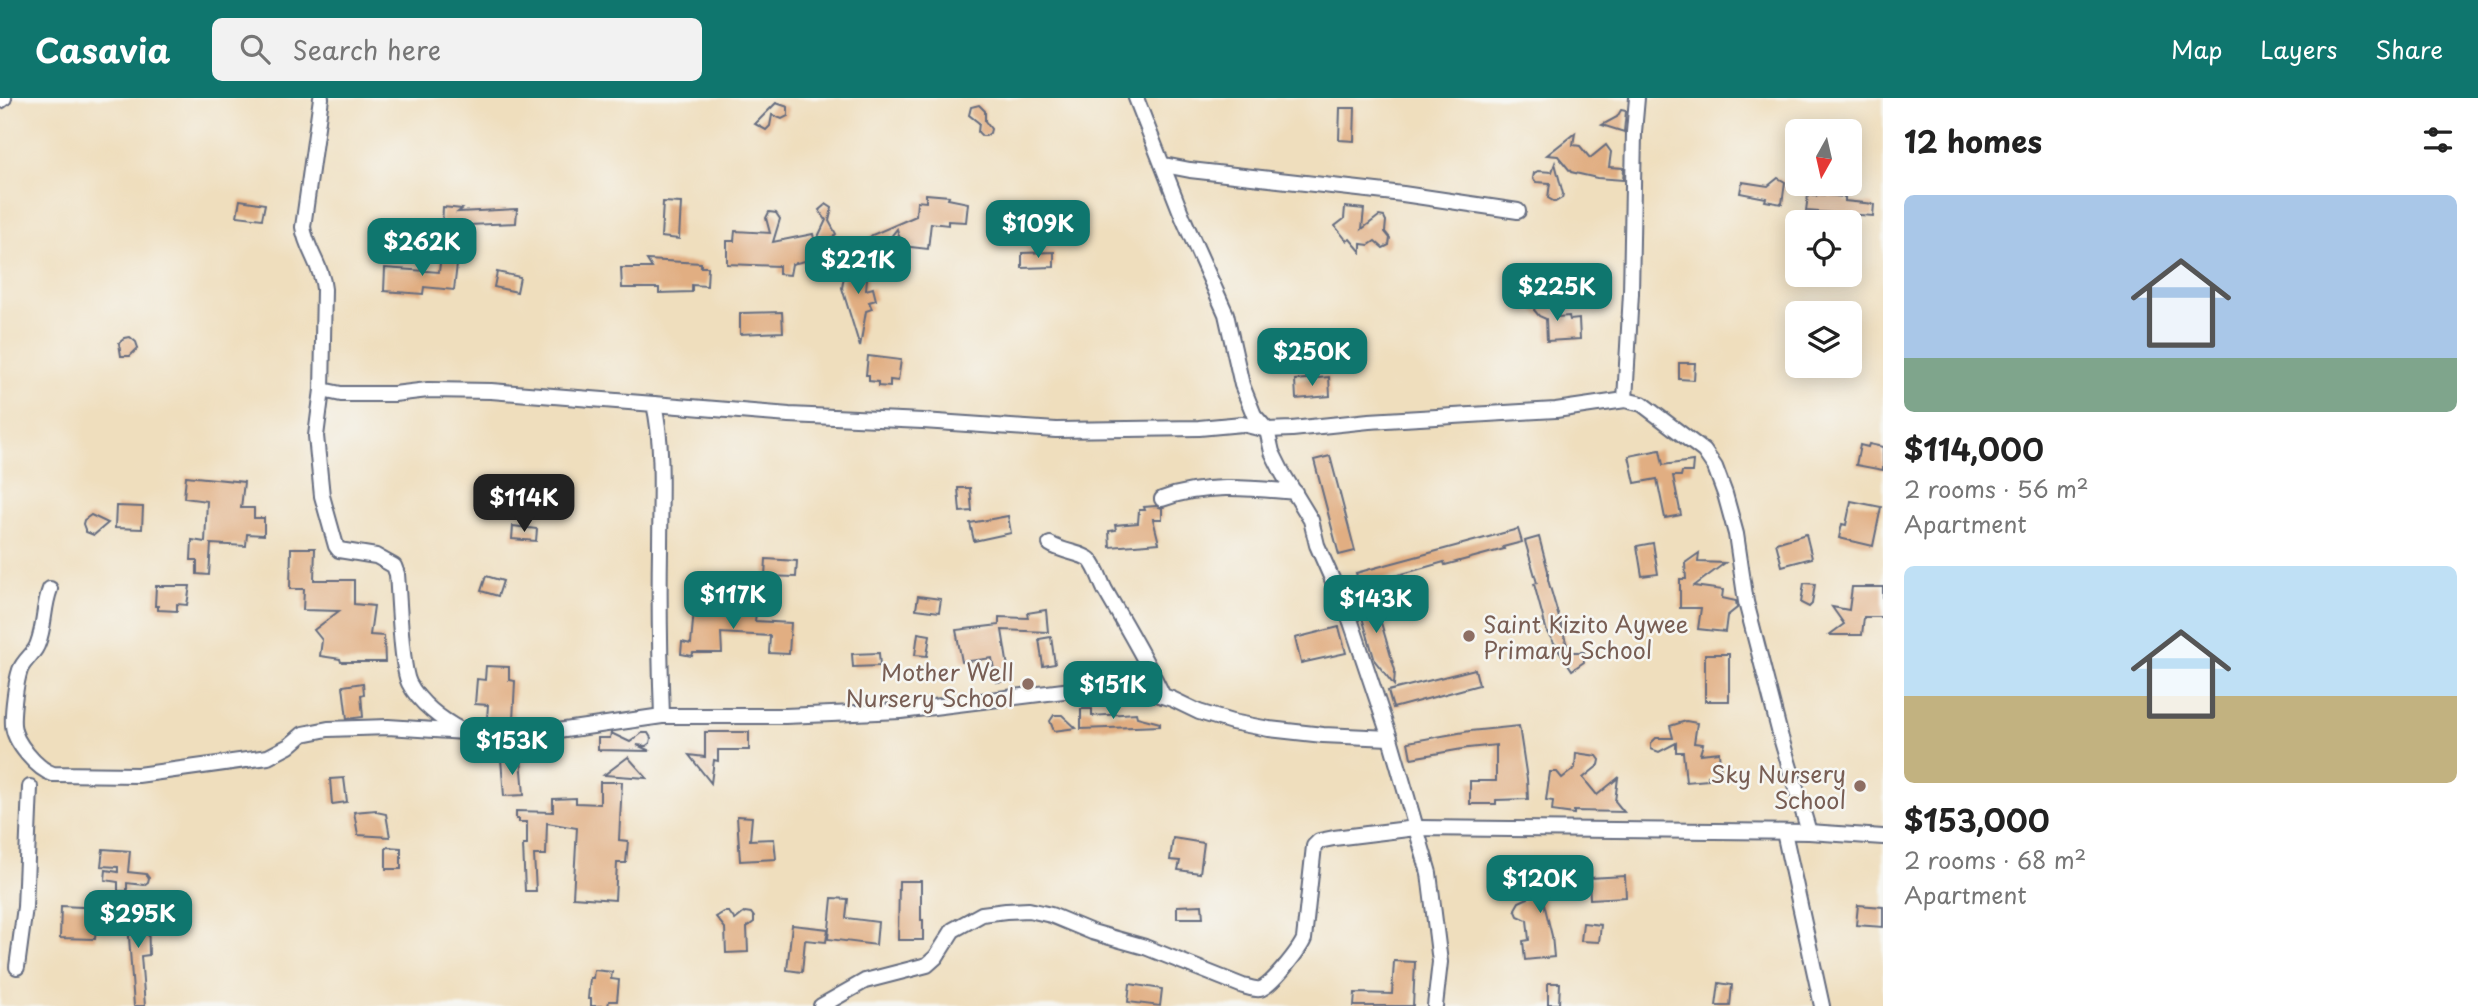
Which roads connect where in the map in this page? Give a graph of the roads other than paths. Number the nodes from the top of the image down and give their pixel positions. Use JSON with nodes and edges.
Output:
{"nodes":[{"id":1,"x":321,"y":98,"type":"edge"},
{"id":2,"x":1136,"y":98,"type":"edge"},
{"id":3,"x":1637,"y":98,"type":"edge"},
{"id":4,"x":1164,"y":165,"type":"junction"},
{"id":5,"x":1518,"y":211,"type":"dead end"},
{"id":6,"x":322,"y":390,"type":"junction"},
{"id":7,"x":1625,"y":400,"type":"junction"},
{"id":8,"x":654,"y":404,"type":"junction"},
{"id":9,"x":1266,"y":429,"type":"junction"},
{"id":10,"x":1296,"y":492,"type":"junction"},
{"id":11,"x":1162,"y":499,"type":"dead end"},
{"id":12,"x":1050,"y":544,"type":"dead end"},
{"id":13,"x":50,"y":589,"type":"dead end"},
{"id":14,"x":1163,"y":696,"type":"junction"},
{"id":15,"x":662,"y":716,"type":"junction"},
{"id":16,"x":465,"y":733,"type":"junction"},
{"id":17,"x":1390,"y":738,"type":"junction"},
{"id":18,"x":30,"y":787,"type":"dead end"},
{"id":19,"x":1416,"y":828,"type":"junction"},
{"id":20,"x":1784,"y":832,"type":"junction"},
{"id":21,"x":1809,"y":832,"type":"junction"},
{"id":22,"x":1883,"y":837,"type":"edge"},
{"id":23,"x":17,"y":967,"type":"dead end"},
{"id":24,"x":821,"y":1006,"type":"edge"},
{"id":25,"x":1435,"y":1006,"type":"edge"},
{"id":26,"x":1822,"y":1006,"type":"edge"}],
"edges":[{"from":1,"to":6,"type":"street"},
{"from":2,"to":4,"type":"street"},
{"from":3,"to":7,"type":"street"},
{"from":4,"to":5,"type":"street"},
{"from":4,"to":9,"type":"street"},
{"from":6,"to":8,"type":"street"},
{"from":6,"to":16,"type":"street"},
{"from":7,"to":9,"type":"street"},
{"from":7,"to":21,"type":"street"},
{"from":8,"to":9,"type":"street"},
{"from":8,"to":15,"type":"street"},
{"from":9,"to":10,"type":"street"},
{"from":10,"to":11,"type":"street"},
{"from":10,"to":17,"type":"street"},
{"from":12,"to":14,"type":"street"},
{"from":13,"to":16,"type":"street"},
{"from":14,"to":15,"type":"street"},
{"from":14,"to":17,"type":"street"},
{"from":15,"to":16,"type":"street"},
{"from":17,"to":19,"type":"street"},
{"from":18,"to":23,"type":"street"},
{"from":19,"to":20,"type":"street"},
{"from":19,"to":24,"type":"street"},
{"from":19,"to":25,"type":"street"},
{"from":20,"to":21,"type":"street"},
{"from":20,"to":26,"type":"street"},
{"from":21,"to":22,"type":"street"}]}
